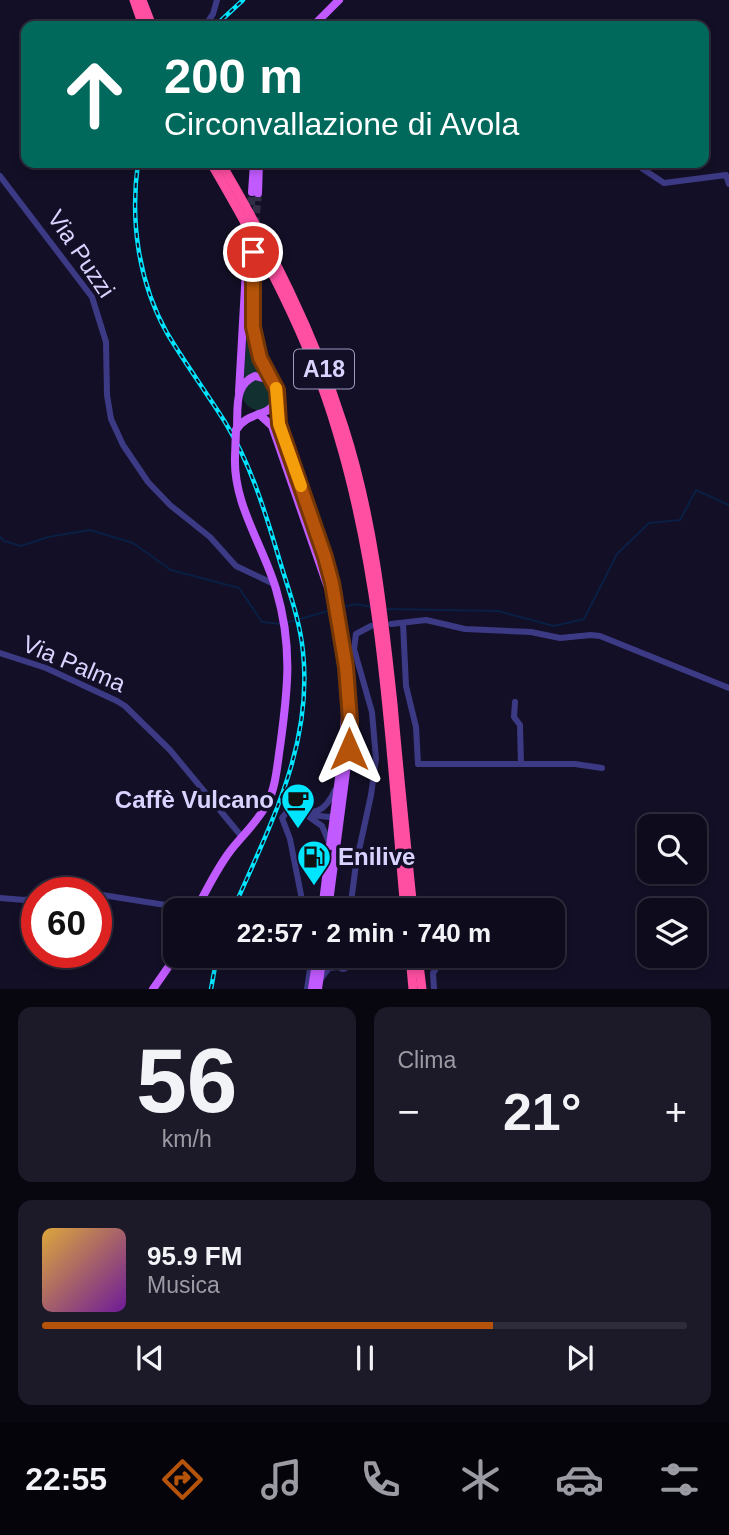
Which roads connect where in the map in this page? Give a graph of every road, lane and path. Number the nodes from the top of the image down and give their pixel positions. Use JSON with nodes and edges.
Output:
{"nodes":[{"id":1,"x":134,"y":0,"type":"edge"},
{"id":2,"x":142,"y":0,"type":"edge"},
{"id":3,"x":217,"y":0,"type":"edge"},
{"id":4,"x":339,"y":0,"type":"edge"},
{"id":5,"x":142,"y":21,"type":"edge"},
{"id":6,"x":150,"y":21,"type":"edge"},
{"id":7,"x":208,"y":21,"type":"edge"},
{"id":8,"x":319,"y":21,"type":"edge"},
{"id":9,"x":214,"y":168,"type":"edge"},
{"id":10,"x":224,"y":168,"type":"edge"},
{"id":11,"x":254,"y":168,"type":"edge"},
{"id":12,"x":259,"y":168,"type":"edge"},
{"id":13,"x":642,"y":168,"type":"edge"},
{"id":14,"x":0,"y":176,"type":"edge"},
{"id":15,"x":729,"y":184,"type":"edge"},
{"id":16,"x":272,"y":382,"type":"junction"},
{"id":17,"x":239,"y":395,"type":"junction"},
{"id":18,"x":277,"y":399,"type":"junction"},
{"id":19,"x":258,"y":414,"type":"junction"},
{"id":20,"x":236,"y":430,"type":"junction"},
{"id":21,"x":274,"y":584,"type":"junction"},
{"id":22,"x":377,"y":592,"type":"junction"},
{"id":23,"x":335,"y":601,"type":"junction"},
{"id":24,"x":380,"y":613,"type":"junction"},
{"id":25,"x":403,"y":623,"type":"junction"},
{"id":26,"x":391,"y":624,"type":"dead end"},
{"id":27,"x":371,"y":626,"type":"dead end"},
{"id":28,"x":0,"y":653,"type":"edge"},
{"id":29,"x":729,"y":688,"type":"edge"},
{"id":30,"x":515,"y":702,"type":"dead end"},
{"id":31,"x":347,"y":703,"type":"junction"},
{"id":32,"x":521,"y":764,"type":"junction"},
{"id":33,"x":601,"y":768,"type":"dead end"},
{"id":34,"x":338,"y":784,"type":"junction"},
{"id":35,"x":308,"y":814,"type":"junction"},
{"id":36,"x":337,"y":816,"type":"junction"},
{"id":37,"x":242,"y":837,"type":"junction"},
{"id":38,"x":330,"y":846,"type":"junction"},
{"id":39,"x":112,"y":897,"type":"edge"},
{"id":40,"x":0,"y":898,"type":"edge"},
{"id":41,"x":202,"y":898,"type":"edge"},
{"id":42,"x":302,"y":898,"type":"edge"},
{"id":43,"x":324,"y":898,"type":"edge"},
{"id":44,"x":329,"y":898,"type":"edge"},
{"id":45,"x":352,"y":898,"type":"edge"},
{"id":46,"x":404,"y":898,"type":"edge"},
{"id":47,"x":412,"y":898,"type":"edge"},
{"id":48,"x":21,"y":900,"type":"edge"},
{"id":49,"x":163,"y":905,"type":"edge"},
{"id":50,"x":168,"y":968,"type":"edge"},
{"id":51,"x":316,"y":968,"type":"edge"},
{"id":52,"x":332,"y":968,"type":"edge"},
{"id":53,"x":411,"y":968,"type":"edge"},
{"id":54,"x":419,"y":968,"type":"edge"},
{"id":55,"x":436,"y":968,"type":"edge"},
{"id":56,"x":318,"y":985,"type":"edge"},
{"id":57,"x":153,"y":989,"type":"edge"},
{"id":58,"x":309,"y":989,"type":"edge"},
{"id":59,"x":413,"y":989,"type":"edge"},
{"id":60,"x":422,"y":989,"type":"edge"},
{"id":61,"x":433,"y":989,"type":"edge"}],
"edges":[{"from":1,"to":5,"type":"highway"},
{"from":2,"to":6,"type":"highway"},
{"from":3,"to":7,"type":"street"},
{"from":4,"to":8,"type":"main road"},
{"from":9,"to":22,"type":"highway","number":"A18"},
{"from":10,"to":22,"type":"highway","number":"A18"},
{"from":11,"to":12,"type":"main road"},
{"from":13,"to":15,"type":"street"},
{"from":14,"to":21,"type":"street","name":"Via Puzzi"},
{"from":16,"to":17,"type":"main road"},
{"from":16,"to":17,"type":"main road"},
{"from":16,"to":18,"type":"main road"},
{"from":17,"to":19,"type":"main road"},
{"from":17,"to":20,"type":"main road"},
{"from":18,"to":19,"type":"main road"},
{"from":18,"to":23,"type":"main road"},
{"from":19,"to":20,"type":"main road"},
{"from":19,"to":23,"type":"main road"},
{"from":20,"to":21,"type":"main road","bridge":true},
{"from":21,"to":37,"type":"main road"},
{"from":22,"to":24,"type":"highway","number":"A18"},
{"from":23,"to":31,"type":"main road"},
{"from":24,"to":46,"type":"highway","number":"A18"},
{"from":24,"to":47,"type":"highway","number":"A18"},
{"from":25,"to":26,"type":"street"},
{"from":25,"to":29,"type":"street"},
{"from":25,"to":32,"type":"street"},
{"from":27,"to":45,"type":"street"},
{"from":28,"to":37,"type":"street","name":"Via Palma"},
{"from":30,"to":32,"type":"street"},
{"from":31,"to":34,"type":"main road"},
{"from":31,"to":36,"type":"main road"},
{"from":32,"to":33,"type":"street"},
{"from":34,"to":35,"type":"street"},
{"from":34,"to":36,"type":"main road"},
{"from":35,"to":36,"type":"street"},
{"from":35,"to":38,"type":"street"},
{"from":35,"to":42,"type":"street"},
{"from":36,"to":38,"type":"main road"},
{"from":36,"to":44,"type":"main road"},
{"from":37,"to":41,"type":"main road"},
{"from":38,"to":43,"type":"main road"},
{"from":39,"to":49,"type":"street"},
{"from":40,"to":48,"type":"street"},
{"from":50,"to":57,"type":"main road"},
{"from":51,"to":58,"type":"main road"},
{"from":52,"to":56,"type":"street"},
{"from":53,"to":59,"type":"highway"},
{"from":54,"to":60,"type":"highway"},
{"from":55,"to":61,"type":"street"}]}
